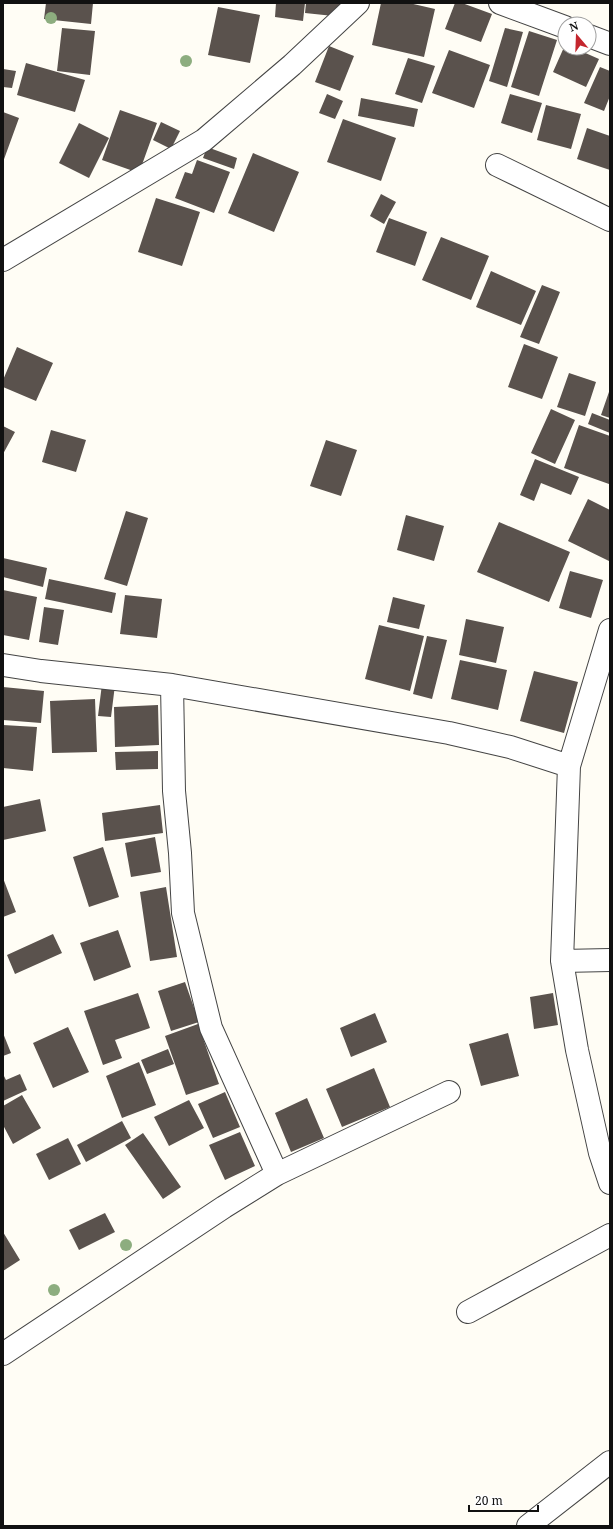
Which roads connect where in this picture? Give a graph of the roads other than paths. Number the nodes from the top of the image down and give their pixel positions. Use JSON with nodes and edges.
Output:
{"nodes":[{"id":1,"x":358,"y":3,"type":"edge"},
{"id":2,"x":500,"y":3,"type":"edge"},
{"id":3,"x":557,"y":24,"type":"edge"},
{"id":4,"x":597,"y":39,"type":"edge"},
{"id":5,"x":610,"y":44,"type":"edge"},
{"id":6,"x":497,"y":165,"type":"dead end"},
{"id":7,"x":610,"y":220,"type":"edge"},
{"id":8,"x":3,"y":260,"type":"edge"},
{"id":9,"x":610,"y":630,"type":"edge"},
{"id":10,"x":3,"y":665,"type":"edge"},
{"id":11,"x":172,"y":685,"type":"junction"},
{"id":12,"x":569,"y":766,"type":"junction"},
{"id":13,"x":610,"y":960,"type":"edge"},
{"id":14,"x":562,"y":961,"type":"junction"},
{"id":15,"x":449,"y":1092,"type":"dead end"},
{"id":16,"x":277,"y":1174,"type":"junction"},
{"id":17,"x":610,"y":1183,"type":"edge"},
{"id":18,"x":610,"y":1235,"type":"edge"},
{"id":19,"x":468,"y":1312,"type":"dead end"},
{"id":20,"x":3,"y":1354,"type":"edge"},
{"id":21,"x":610,"y":1462,"type":"edge"},
{"id":22,"x":528,"y":1526,"type":"edge"}],
"edges":[{"from":1,"to":8,"type":"street"},
{"from":2,"to":3,"type":"street"},
{"from":4,"to":5,"type":"street"},
{"from":6,"to":7,"type":"street"},
{"from":9,"to":12,"type":"street"},
{"from":10,"to":11,"type":"street"},
{"from":11,"to":12,"type":"street"},
{"from":11,"to":16,"type":"street"},
{"from":12,"to":14,"type":"street"},
{"from":13,"to":14,"type":"street"},
{"from":14,"to":17,"type":"street"},
{"from":15,"to":16,"type":"street"},
{"from":16,"to":20,"type":"street"},
{"from":18,"to":19,"type":"street"},
{"from":21,"to":22,"type":"street"}]}
